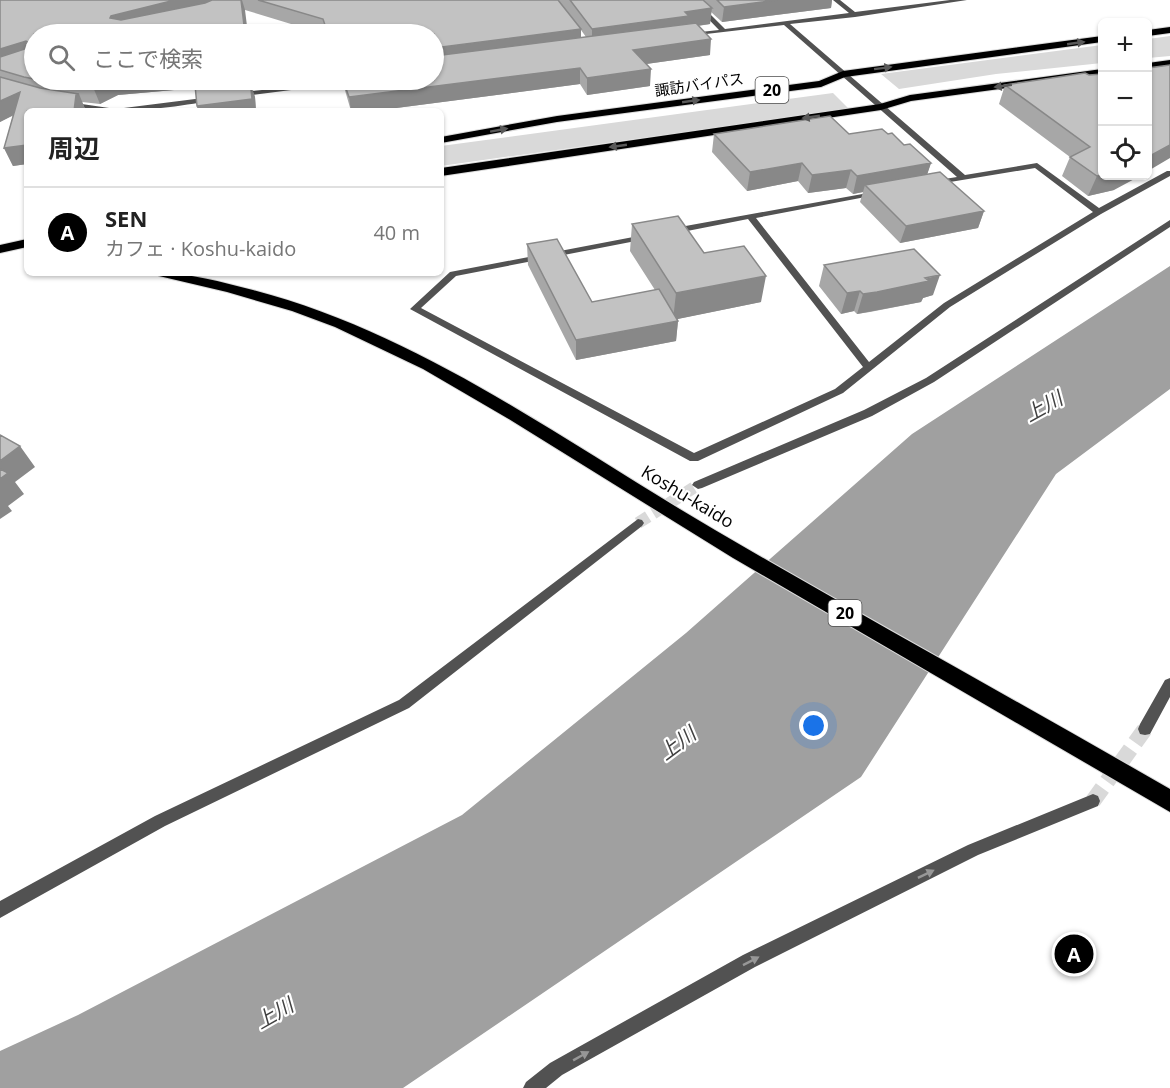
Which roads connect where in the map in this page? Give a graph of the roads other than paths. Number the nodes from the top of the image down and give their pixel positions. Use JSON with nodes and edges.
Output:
{"nodes":[{"id":1,"x":693,"y":0,"type":"edge"},
{"id":2,"x":836,"y":0,"type":"edge"},
{"id":3,"x":964,"y":0,"type":"edge"},
{"id":4,"x":855,"y":15,"type":"junction"},
{"id":5,"x":786,"y":24,"type":"junction"},
{"id":6,"x":1170,"y":30,"type":"edge"},
{"id":7,"x":724,"y":31,"type":"junction"},
{"id":8,"x":1152,"y":32,"type":"edge"},
{"id":9,"x":679,"y":37,"type":"edge"},
{"id":10,"x":1098,"y":40,"type":"edge"},
{"id":11,"x":1170,"y":63,"type":"edge"},
{"id":12,"x":1152,"y":65,"type":"edge"},
{"id":13,"x":1098,"y":73,"type":"edge"},
{"id":14,"x":843,"y":74,"type":"junction"},
{"id":15,"x":277,"y":90,"type":"edge"},
{"id":16,"x":63,"y":103,"type":"edge"},
{"id":17,"x":881,"y":107,"type":"junction"},
{"id":18,"x":96,"y":108,"type":"edge"},
{"id":19,"x":139,"y":108,"type":"edge"},
{"id":20,"x":444,"y":139,"type":"edge"},
{"id":21,"x":444,"y":172,"type":"edge"},
{"id":22,"x":1170,"y":173,"type":"edge"},
{"id":23,"x":963,"y":178,"type":"junction"},
{"id":24,"x":929,"y":184,"type":"edge"},
{"id":25,"x":884,"y":192,"type":"edge"},
{"id":26,"x":1098,"y":212,"type":"junction"},
{"id":27,"x":750,"y":216,"type":"junction"},
{"id":28,"x":1170,"y":223,"type":"edge"},
{"id":29,"x":24,"y":244,"type":"edge"},
{"id":30,"x":0,"y":250,"type":"edge"},
{"id":31,"x":24,"y":254,"type":"edge"},
{"id":32,"x":177,"y":276,"type":"edge"},
{"id":33,"x":868,"y":367,"type":"junction"},
{"id":34,"x":698,"y":485,"type":"tunnel mouth"},
{"id":35,"x":638,"y":523,"type":"tunnel mouth"},
{"id":36,"x":1170,"y":684,"type":"edge"},
{"id":37,"x":1145,"y":729,"type":"tunnel mouth"},
{"id":38,"x":1093,"y":801,"type":"tunnel mouth"},
{"id":39,"x":1170,"y":801,"type":"edge"},
{"id":40,"x":0,"y":910,"type":"edge"},
{"id":41,"x":532,"y":1088,"type":"edge"}],
"edges":[{"from":1,"to":7,"type":"street"},
{"from":2,"to":4,"type":"street"},
{"from":3,"to":4,"type":"street"},
{"from":4,"to":5,"type":"street"},
{"from":5,"to":7,"type":"street"},
{"from":5,"to":14,"type":"street"},
{"from":6,"to":8,"type":"highway"},
{"from":7,"to":9,"type":"street"},
{"from":14,"to":10,"type":"highway","name":"諏訪バイパス","number":"20","one_way":true},
{"from":11,"to":12,"type":"highway"},
{"from":13,"to":17,"type":"highway","number":"20","one_way":true},
{"from":14,"to":17,"type":"street"},
{"from":20,"to":14,"type":"highway","name":"諏訪バイパス","number":"20","one_way":true},
{"from":15,"to":19,"type":"street"},
{"from":16,"to":18,"type":"street"},
{"from":17,"to":21,"type":"highway","number":"20","one_way":true},
{"from":17,"to":23,"type":"street"},
{"from":22,"to":26,"type":"street"},
{"from":23,"to":24,"type":"street"},
{"from":23,"to":26,"type":"street"},
{"from":25,"to":27,"type":"street"},
{"from":26,"to":33,"type":"street"},
{"from":27,"to":33,"type":"street"},
{"from":27,"to":33,"type":"street"},
{"from":28,"to":34,"type":"street"},
{"from":29,"to":30,"type":"highway"},
{"from":30,"to":31,"type":"highway"},
{"from":32,"to":39,"type":"highway","name":"Koshu-kaido","number":"20"},
{"from":35,"to":40,"type":"street"},
{"from":36,"to":37,"type":"street"},
{"from":41,"to":38,"type":"street","one_way":true}]}
